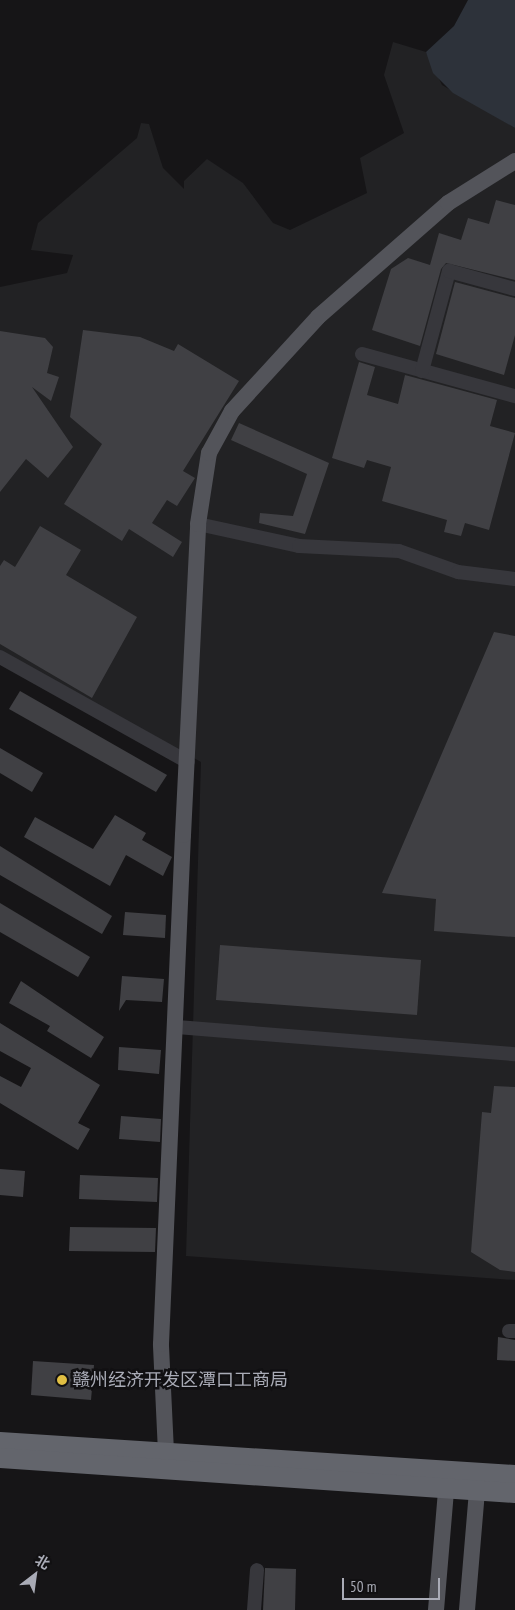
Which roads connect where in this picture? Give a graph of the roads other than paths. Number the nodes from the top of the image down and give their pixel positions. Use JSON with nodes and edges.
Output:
{"nodes":[{"id":1,"x":515,"y":162,"type":"edge"},
{"id":2,"x":515,"y":288,"type":"edge"},
{"id":3,"x":362,"y":354,"type":"dead end"},
{"id":4,"x":422,"y":371,"type":"junction"},
{"id":5,"x":515,"y":396,"type":"edge"},
{"id":6,"x":198,"y":524,"type":"junction"},
{"id":7,"x":515,"y":579,"type":"edge"},
{"id":8,"x":0,"y":656,"type":"edge"},
{"id":9,"x":188,"y":762,"type":"junction"},
{"id":10,"x":177,"y":1027,"type":"junction"},
{"id":11,"x":515,"y":1054,"type":"edge"},
{"id":12,"x":0,"y":1442,"type":"edge"},
{"id":13,"x":166,"y":1452,"type":"junction"},
{"id":14,"x":0,"y":1458,"type":"edge"},
{"id":15,"x":515,"y":1475,"type":"edge"},
{"id":16,"x":447,"y":1480,"type":"junction"},
{"id":17,"x":477,"y":1482,"type":"junction"},
{"id":18,"x":515,"y":1493,"type":"edge"},
{"id":19,"x":257,"y":1570,"type":"dead end"},
{"id":20,"x":254,"y":1610,"type":"edge"},
{"id":21,"x":436,"y":1610,"type":"edge"},
{"id":22,"x":467,"y":1610,"type":"edge"}],
"edges":[{"from":1,"to":6,"type":"main road"},
{"from":2,"to":4,"type":"street"},
{"from":3,"to":4,"type":"street"},
{"from":4,"to":5,"type":"street"},
{"from":6,"to":7,"type":"street"},
{"from":6,"to":9,"type":"main road"},
{"from":8,"to":9,"type":"street"},
{"from":9,"to":10,"type":"main road"},
{"from":10,"to":11,"type":"street"},
{"from":10,"to":13,"type":"main road"},
{"from":12,"to":13,"type":"highway"},
{"from":13,"to":16,"type":"highway"},
{"from":14,"to":16,"type":"highway"},
{"from":15,"to":17,"type":"highway"},
{"from":16,"to":17,"type":"highway"},
{"from":16,"to":21,"type":"main road"},
{"from":17,"to":18,"type":"highway"},
{"from":17,"to":22,"type":"main road"},
{"from":19,"to":20,"type":"street"}]}
